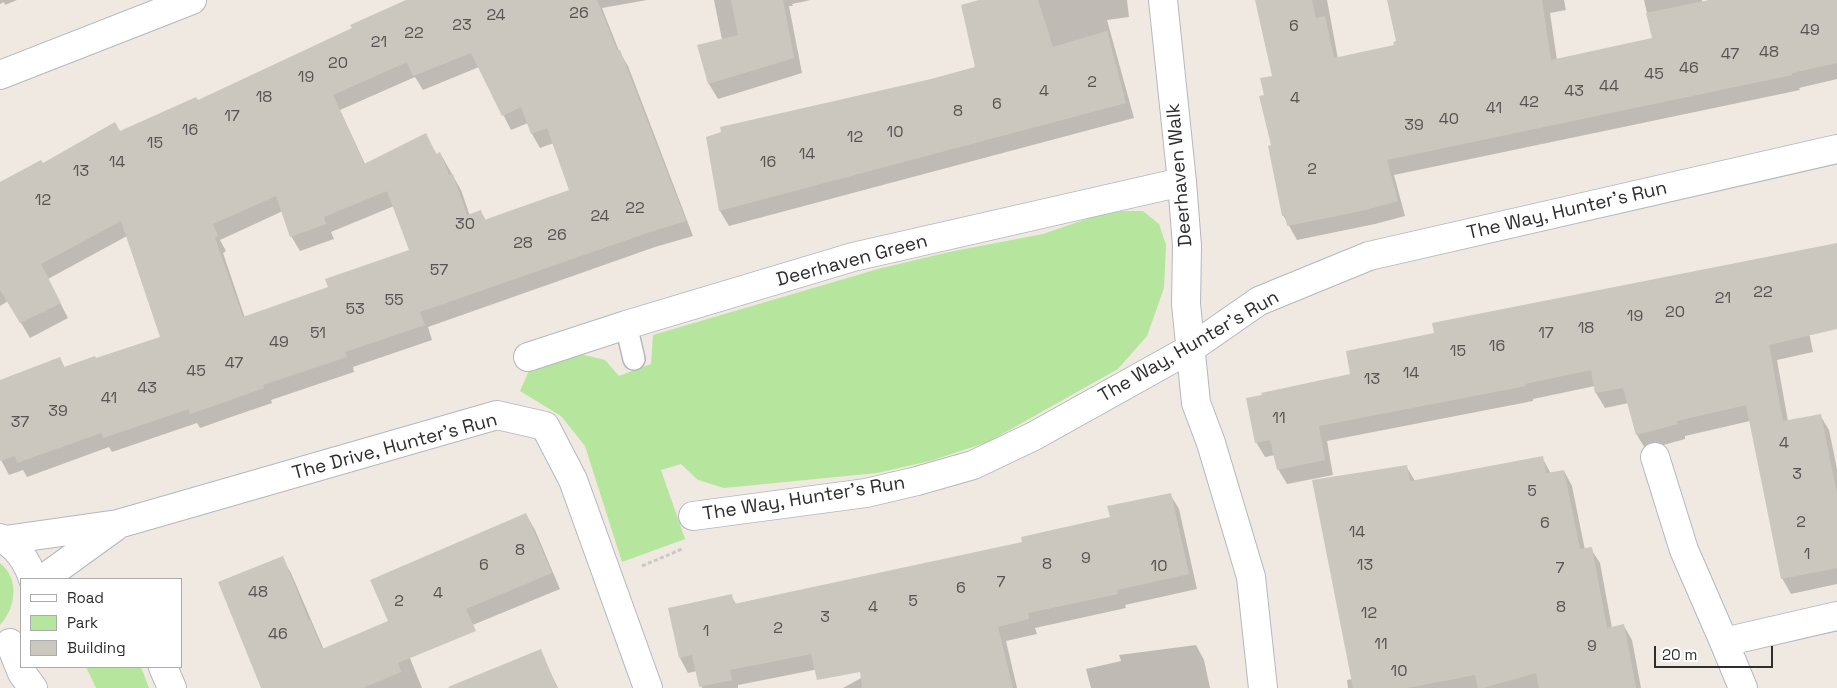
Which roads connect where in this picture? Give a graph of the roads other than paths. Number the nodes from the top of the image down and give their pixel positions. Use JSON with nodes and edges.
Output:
{"nodes":[{"id":1,"x":192,"y":0,"type":"edge"},
{"id":2,"x":1163,"y":0,"type":"edge"},
{"id":3,"x":0,"y":75,"type":"edge"},
{"id":4,"x":1837,"y":149,"type":"edge"},
{"id":5,"x":1182,"y":182,"type":"junction"},
{"id":6,"x":626,"y":325,"type":"junction"},
{"id":7,"x":1190,"y":349,"type":"junction"},
{"id":8,"x":528,"y":357,"type":"dead end"},
{"id":9,"x":634,"y":359,"type":"dead end"},
{"id":10,"x":1655,"y":457,"type":"dead end"},
{"id":11,"x":693,"y":516,"type":"road end"},
{"id":12,"x":118,"y":524,"type":"junction"},
{"id":13,"x":3,"y":539,"type":"edge"},
{"id":14,"x":33,"y":578,"type":"edge"},
{"id":15,"x":44,"y":578,"type":"edge"},
{"id":16,"x":1837,"y":616,"type":"edge"},
{"id":17,"x":10,"y":641,"type":"edge"},
{"id":18,"x":1724,"y":642,"type":"junction"},
{"id":19,"x":20,"y":668,"type":"edge"},
{"id":20,"x":20,"y":668,"type":"edge"},
{"id":21,"x":163,"y":668,"type":"edge"},
{"id":22,"x":33,"y":688,"type":"edge"},
{"id":23,"x":172,"y":688,"type":"edge"},
{"id":24,"x":648,"y":688,"type":"edge"},
{"id":25,"x":1263,"y":688,"type":"edge"},
{"id":26,"x":1743,"y":688,"type":"edge"}],
"edges":[{"from":1,"to":3,"type":"street"},
{"from":2,"to":5,"type":"street","name":"Deerhaven Walk"},
{"from":4,"to":7,"type":"street","name":"The Way, Hunter's Run"},
{"from":5,"to":6,"type":"street","name":"Deerhaven Green"},
{"from":5,"to":7,"type":"street","name":"Deerhaven Walk"},
{"from":6,"to":8,"type":"street","name":"Deerhaven Green"},
{"from":6,"to":9,"type":"lane"},
{"from":7,"to":11,"type":"street","name":"The Way, Hunter's Run"},
{"from":7,"to":25,"type":"street","name":"Deerhaven Walk"},
{"from":10,"to":18,"type":"street"},
{"from":12,"to":13,"type":"street","name":"The Drive, Hunter's Run"},
{"from":12,"to":15,"type":"street","name":"The Drive, Hunter's Run"},
{"from":12,"to":24,"type":"street","name":"The Drive, Hunter's Run"},
{"from":13,"to":14,"type":"street"},
{"from":16,"to":18,"type":"street"},
{"from":17,"to":20,"type":"street"},
{"from":18,"to":26,"type":"street"},
{"from":19,"to":22,"type":"street"},
{"from":21,"to":23,"type":"street"}]}
